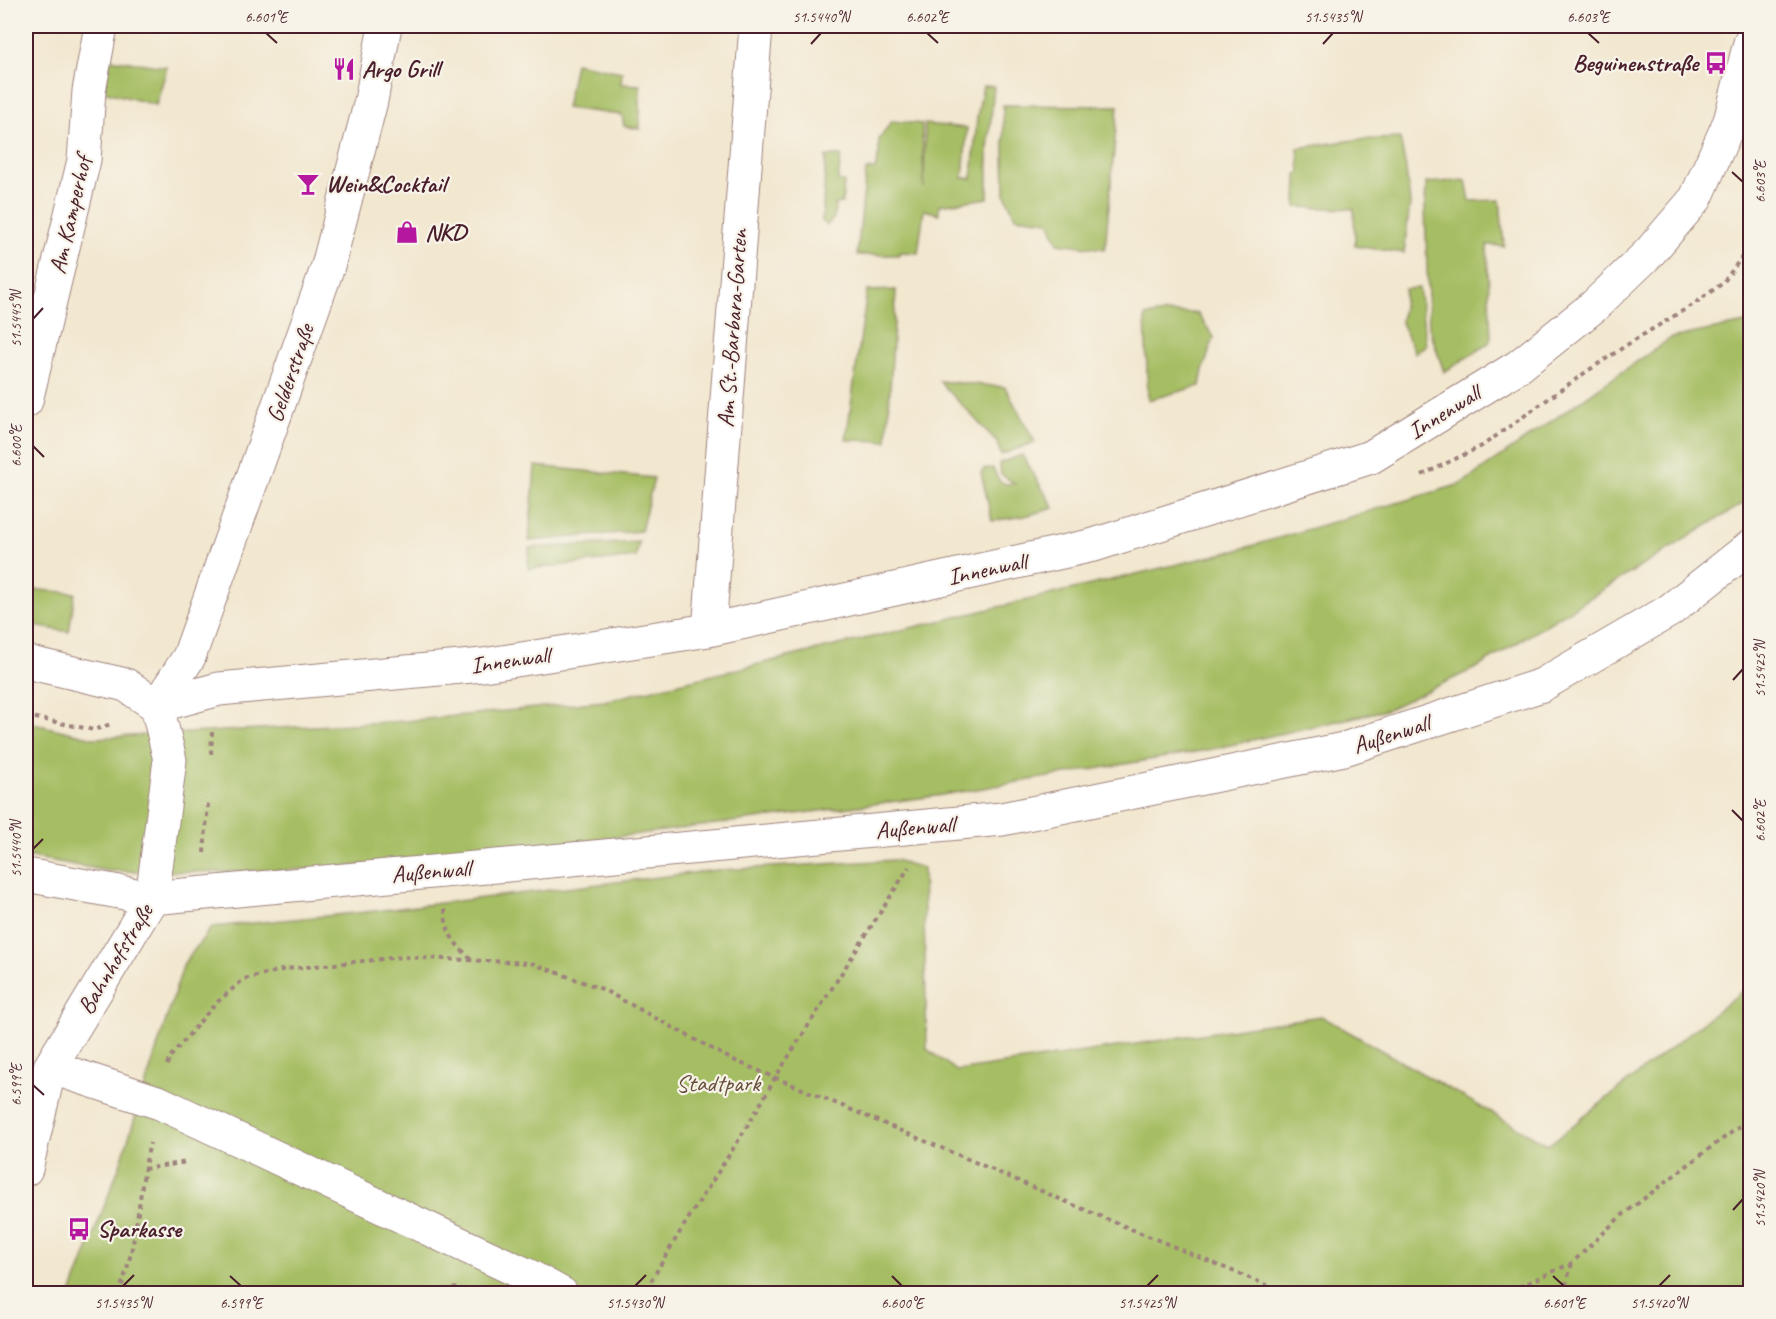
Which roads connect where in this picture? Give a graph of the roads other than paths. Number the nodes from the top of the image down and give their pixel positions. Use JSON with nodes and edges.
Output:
{"nodes":[{"id":1,"x":101,"y":26,"type":"edge"},
{"id":2,"x":385,"y":26,"type":"edge"},
{"id":3,"x":756,"y":26,"type":"edge"},
{"id":4,"x":1750,"y":43,"type":"edge"},
{"id":5,"x":26,"y":401,"type":"edge"},
{"id":6,"x":1750,"y":547,"type":"edge"},
{"id":7,"x":709,"y":630,"type":"junction"},
{"id":8,"x":26,"y":662,"type":"edge"},
{"id":9,"x":157,"y":706,"type":"junction"},
{"id":10,"x":26,"y":875,"type":"edge"},
{"id":11,"x":152,"y":898,"type":"junction"},
{"id":12,"x":51,"y":1067,"type":"junction"},
{"id":13,"x":26,"y":1169,"type":"edge"},
{"id":14,"x":562,"y":1293,"type":"edge"}],
"edges":[{"from":1,"to":5,"type":"street","name":"Am Kamperhof"},
{"from":2,"to":9,"type":"street","name":"Gelderstraße"},
{"from":3,"to":7,"type":"street","name":"Am St.-Barbara-Garten"},
{"from":4,"to":7,"type":"street","name":"Innenwall"},
{"from":6,"to":11,"type":"street","name":"Außenwall"},
{"from":7,"to":9,"type":"street","name":"Innenwall"},
{"from":8,"to":9,"type":"street"},
{"from":9,"to":11,"type":"street","name":"Bahnhofstraße"},
{"from":10,"to":11,"type":"street","name":"Außenwall"},
{"from":11,"to":12,"type":"street","name":"Bahnhofstraße"},
{"from":12,"to":13,"type":"street","name":"Bahnhofstraße"},
{"from":12,"to":14,"type":"street"}]}
